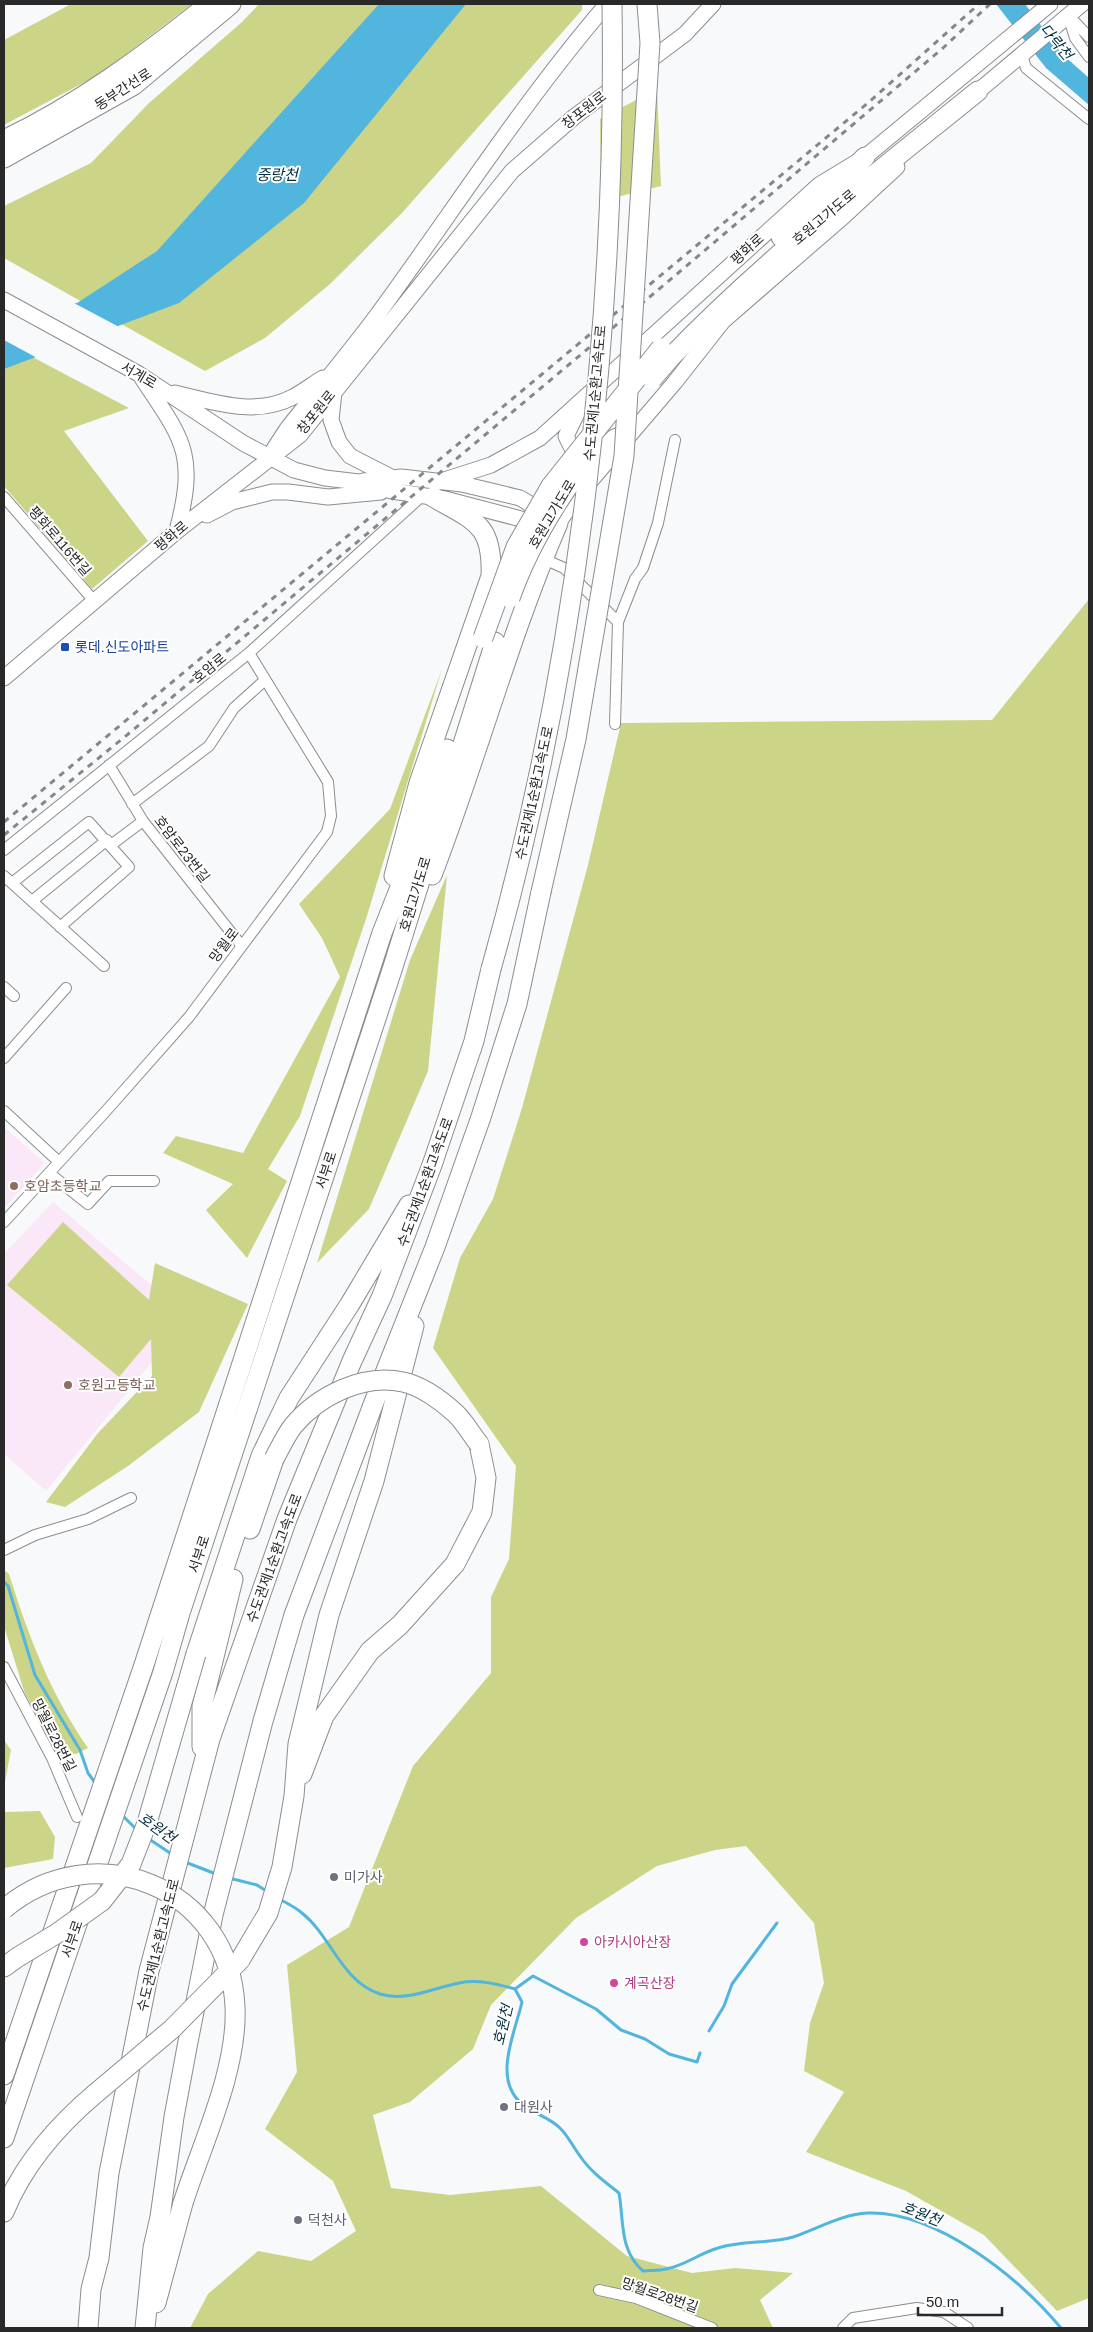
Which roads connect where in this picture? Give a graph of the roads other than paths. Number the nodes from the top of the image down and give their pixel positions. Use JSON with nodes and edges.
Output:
{"nodes":[{"id":1,"x":209,"y":4,"type":"edge"},
{"id":2,"x":231,"y":4,"type":"edge"},
{"id":3,"x":607,"y":4,"type":"edge"},
{"id":4,"x":612,"y":4,"type":"edge"},
{"id":5,"x":647,"y":4,"type":"edge"},
{"id":6,"x":713,"y":4,"type":"edge"},
{"id":7,"x":1082,"y":4,"type":"edge"},
{"id":8,"x":1046,"y":7,"type":"edge"},
{"id":9,"x":1068,"y":15,"type":"junction"},
{"id":10,"x":1089,"y":37,"type":"edge"},
{"id":11,"x":1022,"y":55,"type":"junction"},
{"id":12,"x":1089,"y":57,"type":"edge"},
{"id":13,"x":978,"y":91,"type":"junction"},
{"id":14,"x":1089,"y":119,"type":"edge"},
{"id":15,"x":4,"y":140,"type":"edge"},
{"id":16,"x":865,"y":157,"type":"junction"},
{"id":17,"x":4,"y":158,"type":"edge"},
{"id":18,"x":4,"y":300,"type":"edge"},
{"id":19,"x":666,"y":352,"type":"junction"},
{"id":20,"x":335,"y":371,"type":"junction"},
{"id":21,"x":139,"y":374,"type":"junction"},
{"id":22,"x":164,"y":389,"type":"junction"},
{"id":23,"x":335,"y":389,"type":"junction"},
{"id":24,"x":586,"y":394,"type":"junction"},
{"id":25,"x":634,"y":430,"type":"junction"},
{"id":26,"x":675,"y":440,"type":"dead end"},
{"id":27,"x":269,"y":458,"type":"junction"},
{"id":28,"x":390,"y":484,"type":"junction"},
{"id":29,"x":462,"y":484,"type":"junction"},
{"id":30,"x":431,"y":492,"type":"junction"},
{"id":31,"x":4,"y":497,"type":"edge"},
{"id":32,"x":454,"y":502,"type":"junction"},
{"id":33,"x":558,"y":523,"type":"junction"},
{"id":34,"x":177,"y":531,"type":"junction"},
{"id":35,"x":544,"y":559,"type":"junction"},
{"id":36,"x":491,"y":576,"type":"junction"},
{"id":37,"x":529,"y":596,"type":"junction"},
{"id":38,"x":95,"y":602,"type":"junction"},
{"id":39,"x":618,"y":622,"type":"junction"},
{"id":40,"x":489,"y":640,"type":"junction"},
{"id":41,"x":249,"y":653,"type":"junction"},
{"id":42,"x":4,"y":678,"type":"edge"},
{"id":43,"x":265,"y":680,"type":"junction"},
{"id":44,"x":615,"y":724,"type":"dead end"},
{"id":45,"x":109,"y":765,"type":"junction"},
{"id":46,"x":132,"y":804,"type":"junction"},
{"id":47,"x":143,"y":821,"type":"junction"},
{"id":48,"x":109,"y":842,"type":"junction"},
{"id":49,"x":4,"y":850,"type":"edge"},
{"id":50,"x":8,"y":880,"type":"edge"},
{"id":51,"x":32,"y":901,"type":"junction"},
{"id":52,"x":60,"y":927,"type":"junction"},
{"id":53,"x":382,"y":933,"type":"junction"},
{"id":54,"x":240,"y":945,"type":"junction"},
{"id":55,"x":104,"y":966,"type":"dead end"},
{"id":56,"x":392,"y":970,"type":"junction"},
{"id":57,"x":4,"y":987,"type":"edge"},
{"id":58,"x":66,"y":988,"type":"dead end"},
{"id":59,"x":14,"y":996,"type":"dead end"},
{"id":60,"x":4,"y":1058,"type":"edge"},
{"id":61,"x":4,"y":1111,"type":"edge"},
{"id":62,"x":59,"y":1162,"type":"junction"},
{"id":63,"x":432,"y":1165,"type":"junction"},
{"id":64,"x":48,"y":1173,"type":"junction"},
{"id":65,"x":154,"y":1180,"type":"dead end"},
{"id":66,"x":4,"y":1222,"type":"edge"},
{"id":67,"x":435,"y":1248,"type":"junction"},
{"id":68,"x":131,"y":1498,"type":"dead end"},
{"id":69,"x":4,"y":1550,"type":"edge"},
{"id":70,"x":4,"y":1661,"type":"edge"},
{"id":71,"x":4,"y":1667,"type":"edge"},
{"id":72,"x":302,"y":1762,"type":"junction"},
{"id":73,"x":203,"y":1773,"type":"junction"},
{"id":74,"x":77,"y":1817,"type":"dead end"},
{"id":75,"x":4,"y":1909,"type":"edge"},
{"id":76,"x":11,"y":1962,"type":"edge"},
{"id":77,"x":4,"y":2075,"type":"edge"},
{"id":78,"x":4,"y":2138,"type":"edge"},
{"id":79,"x":4,"y":2212,"type":"edge"},
{"id":80,"x":599,"y":2290,"type":"dead end"},
{"id":81,"x":88,"y":2328,"type":"edge"},
{"id":82,"x":147,"y":2328,"type":"edge"},
{"id":83,"x":712,"y":2328,"type":"edge"},
{"id":84,"x":843,"y":2328,"type":"edge"},
{"id":85,"x":968,"y":2328,"type":"edge"}],
"edges":[{"from":1,"to":15,"type":"highway","name":"동부간선로"},
{"from":2,"to":17,"type":"highway","name":"동부간선로"},
{"from":3,"to":20,"type":"main road","name":"창포원로"},
{"from":4,"to":63,"type":"highway","name":"수도권제1순환고속도로","bridge":true},
{"from":5,"to":67,"type":"highway","name":"수도권제1순환고속도로","bridge":true},
{"from":6,"to":23,"type":"main road","name":"창포원로"},
{"from":7,"to":9,"type":"main road"},
{"from":8,"to":16,"type":"main road","name":"평화로"},
{"from":9,"to":10,"type":"street"},
{"from":9,"to":11,"type":"main road"},
{"from":9,"to":12,"type":"street"},
{"from":11,"to":13,"type":"main road"},
{"from":11,"to":14,"type":"street"},
{"from":13,"to":19,"type":"highway","name":"호원고가도로"},
{"from":13,"to":25,"type":"main road"},
{"from":16,"to":19,"type":"highway","name":"호원고가도로"},
{"from":16,"to":24,"type":"main road","name":"평화로"},
{"from":18,"to":21,"type":"main road","name":"서계로"},
{"from":19,"to":40,"type":"highway","name":"호원고가도로","bridge":true},
{"from":20,"to":22,"type":"main road"},
{"from":20,"to":27,"type":"main road","name":"창포원로"},
{"from":21,"to":22,"type":"main road","name":"서계로"},
{"from":21,"to":34,"type":"main road"},
{"from":22,"to":27,"type":"main road","name":"서계로"},
{"from":23,"to":27,"type":"main road","name":"창포원로"},
{"from":23,"to":28,"type":"main road"},
{"from":24,"to":25,"type":"main road"},
{"from":24,"to":30,"type":"main road","name":"평화로"},
{"from":25,"to":33,"type":"main road"},
{"from":26,"to":39,"type":"street"},
{"from":27,"to":28,"type":"main road","name":"평화로"},
{"from":27,"to":34,"type":"main road","name":"평화로"},
{"from":28,"to":30,"type":"main road","name":"평화로"},
{"from":28,"to":30,"type":"main road","name":"평화로"},
{"from":28,"to":34,"type":"main road"},
{"from":29,"to":30,"type":"main road","name":"평화로"},
{"from":29,"to":32,"type":"main road"},
{"from":29,"to":33,"type":"main road","name":"평화로"},
{"from":30,"to":32,"type":"main road","name":"평화로"},
{"from":30,"to":36,"type":"highway"},
{"from":30,"to":41,"type":"street","name":"호암로"},
{"from":31,"to":38,"type":"street","name":"평화로116번길"},
{"from":32,"to":33,"type":"main road","name":"평화로"},
{"from":33,"to":35,"type":"highway"},
{"from":34,"to":38,"type":"main road","name":"평화로"},
{"from":35,"to":37,"type":"highway"},
{"from":35,"to":39,"type":"street"},
{"from":36,"to":37,"type":"highway"},
{"from":36,"to":53,"type":"highway"},
{"from":37,"to":56,"type":"highway"},
{"from":38,"to":42,"type":"main road","name":"평화로"},
{"from":39,"to":44,"type":"street"},
{"from":40,"to":53,"type":"highway","name":"호원고가도로"},
{"from":40,"to":56,"type":"highway","name":"호원고가도로"},
{"from":41,"to":43,"type":"street","name":"망월로"},
{"from":41,"to":45,"type":"street","name":"호암로"},
{"from":43,"to":46,"type":"street"},
{"from":43,"to":54,"type":"street","name":"망월로"},
{"from":45,"to":46,"type":"street","name":"호암로23번길"},
{"from":45,"to":49,"type":"street","name":"호암로"},
{"from":46,"to":47,"type":"street","name":"호암로23번길"},
{"from":47,"to":48,"type":"street"},
{"from":47,"to":54,"type":"street","name":"호암로23번길"},
{"from":48,"to":50,"type":"street"},
{"from":48,"to":51,"type":"street"},
{"from":48,"to":52,"type":"street"},
{"from":50,"to":51,"type":"street"},
{"from":51,"to":52,"type":"street"},
{"from":52,"to":55,"type":"street"},
{"from":53,"to":77,"type":"highway","name":"서부로"},
{"from":54,"to":62,"type":"street","name":"망월로"},
{"from":56,"to":78,"type":"highway","name":"서부로"},
{"from":57,"to":59,"type":"street"},
{"from":58,"to":60,"type":"street"},
{"from":61,"to":62,"type":"street"},
{"from":62,"to":64,"type":"street","name":"망월로"},
{"from":63,"to":73,"type":"highway","name":"수도권제1순환고속도로"},
{"from":63,"to":76,"type":"highway","bridge":true},
{"from":64,"to":65,"type":"street"},
{"from":64,"to":66,"type":"street","name":"망월로"},
{"from":67,"to":72,"type":"highway"},
{"from":67,"to":82,"type":"highway","name":"수도권제1순환고속도로","bridge":true},
{"from":68,"to":69,"type":"street"},
{"from":70,"to":71,"type":"street"},
{"from":71,"to":74,"type":"street","name":"망월로28번길"},
{"from":72,"to":73,"type":"highway","bridge":true},
{"from":72,"to":79,"type":"highway","bridge":true},
{"from":73,"to":81,"type":"highway","name":"수도권제1순환고속도로","bridge":true},
{"from":75,"to":82,"type":"highway","bridge":true},
{"from":80,"to":83,"type":"street","name":"망월로28번길"},
{"from":84,"to":85,"type":"street"}]}
